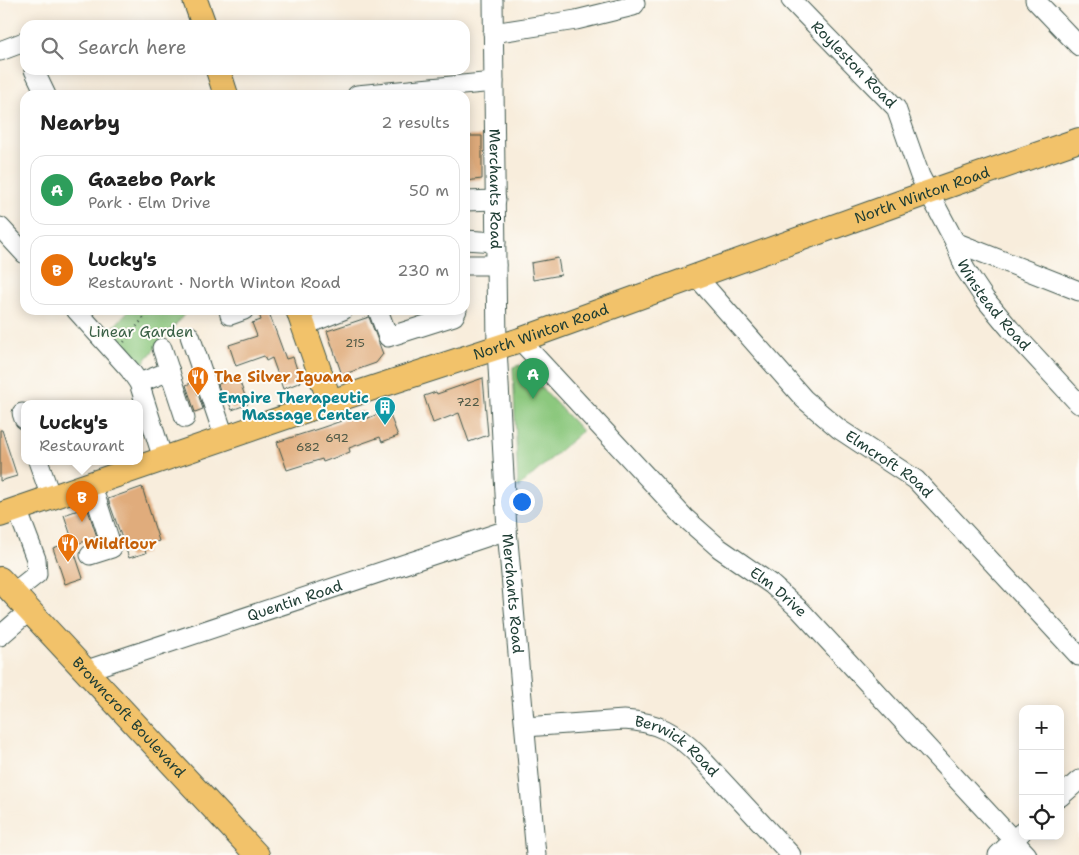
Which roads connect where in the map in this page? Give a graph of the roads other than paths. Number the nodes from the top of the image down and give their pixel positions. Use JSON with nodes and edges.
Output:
{"nodes":[{"id":1,"x":195,"y":0,"type":"edge"},
{"id":2,"x":493,"y":0,"type":"edge"},
{"id":3,"x":634,"y":0,"type":"edge"},
{"id":4,"x":790,"y":0,"type":"edge"},
{"id":5,"x":1035,"y":0,"type":"edge"},
{"id":6,"x":591,"y":8,"type":"edge"},
{"id":7,"x":200,"y":20,"type":"edge"},
{"id":8,"x":494,"y":33,"type":"junction"},
{"id":9,"x":20,"y":44,"type":"edge"},
{"id":10,"x":1079,"y":46,"type":"edge"},
{"id":11,"x":0,"y":52,"type":"edge"},
{"id":12,"x":36,"y":75,"type":"edge"},
{"id":13,"x":220,"y":75,"type":"edge"},
{"id":14,"x":494,"y":82,"type":"junction"},
{"id":15,"x":44,"y":90,"type":"edge"},
{"id":16,"x":224,"y":90,"type":"edge"},
{"id":17,"x":410,"y":90,"type":"edge"},
{"id":18,"x":1079,"y":140,"type":"edge"},
{"id":19,"x":927,"y":193,"type":"junction"},
{"id":20,"x":496,"y":200,"type":"junction"},
{"id":21,"x":470,"y":201,"type":"edge"},
{"id":22,"x":0,"y":227,"type":"edge"},
{"id":23,"x":470,"y":240,"type":"edge"},
{"id":24,"x":496,"y":242,"type":"junction"},
{"id":25,"x":955,"y":242,"type":"junction"},
{"id":26,"x":20,"y":249,"type":"edge"},
{"id":27,"x":470,"y":265,"type":"edge"},
{"id":28,"x":496,"y":265,"type":"junction"},
{"id":29,"x":696,"y":276,"type":"junction"},
{"id":30,"x":1079,"y":291,"type":"edge"},
{"id":31,"x":80,"y":315,"type":"edge"},
{"id":32,"x":317,"y":315,"type":"edge"},
{"id":33,"x":380,"y":315,"type":"edge"},
{"id":34,"x":455,"y":315,"type":"edge"},
{"id":35,"x":301,"y":318,"type":"edge"},
{"id":36,"x":190,"y":336,"type":"dead end"},
{"id":37,"x":520,"y":340,"type":"junction"},
{"id":38,"x":162,"y":348,"type":"dead end"},
{"id":39,"x":497,"y":348,"type":"junction"},
{"id":40,"x":170,"y":370,"type":"junction"},
{"id":41,"x":139,"y":383,"type":"junction"},
{"id":42,"x":330,"y":402,"type":"junction"},
{"id":43,"x":1079,"y":404,"type":"edge"},
{"id":44,"x":185,"y":418,"type":"dead end"},
{"id":45,"x":225,"y":439,"type":"junction"},
{"id":46,"x":163,"y":459,"type":"junction"},
{"id":47,"x":39,"y":465,"type":"edge"},
{"id":48,"x":91,"y":484,"type":"junction"},
{"id":49,"x":50,"y":497,"type":"junction"},
{"id":50,"x":9,"y":512,"type":"edge"},
{"id":51,"x":507,"y":530,"type":"junction"},
{"id":52,"x":90,"y":555,"type":"dead end"},
{"id":53,"x":6,"y":586,"type":"edge"},
{"id":54,"x":29,"y":611,"type":"junction"},
{"id":55,"x":0,"y":636,"type":"edge"},
{"id":56,"x":1079,"y":656,"type":"edge"},
{"id":57,"x":84,"y":671,"type":"junction"},
{"id":58,"x":526,"y":727,"type":"junction"},
{"id":59,"x":1079,"y":780,"type":"edge"},
{"id":60,"x":1062,"y":795,"type":"edge"},
{"id":61,"x":1018,"y":836,"type":"edge"},
{"id":62,"x":257,"y":855,"type":"edge"},
{"id":63,"x":536,"y":855,"type":"edge"},
{"id":64,"x":791,"y":855,"type":"edge"},
{"id":65,"x":998,"y":855,"type":"edge"},
{"id":66,"x":1027,"y":855,"type":"edge"}],
"edges":[{"from":1,"to":7,"type":"main road"},
{"from":2,"to":8,"type":"street","name":"Merchants Road"},
{"from":3,"to":6,"type":"street"},
{"from":4,"to":19,"type":"street","name":"Royleston Road"},
{"from":5,"to":10,"type":"street"},
{"from":6,"to":8,"type":"street"},
{"from":8,"to":14,"type":"street","name":"Merchants Road"},
{"from":9,"to":11,"type":"street"},
{"from":12,"to":15,"type":"street"},
{"from":13,"to":16,"type":"main road"},
{"from":14,"to":17,"type":"street"},
{"from":14,"to":20,"type":"street","name":"Merchants Road"},
{"from":18,"to":19,"type":"main road","name":"North Winton Road"},
{"from":19,"to":25,"type":"street","name":"Winstead Road"},
{"from":19,"to":29,"type":"main road","name":"North Winton Road"},
{"from":20,"to":21,"type":"street"},
{"from":20,"to":24,"type":"street","name":"Merchants Road"},
{"from":22,"to":26,"type":"street"},
{"from":23,"to":24,"type":"street"},
{"from":24,"to":28,"type":"street","name":"Merchants Road"},
{"from":25,"to":30,"type":"street"},
{"from":25,"to":43,"type":"street","name":"Winstead Road"},
{"from":27,"to":28,"type":"street"},
{"from":28,"to":39,"type":"street","name":"Merchants Road"},
{"from":29,"to":37,"type":"main road","name":"North Winton Road"},
{"from":29,"to":56,"type":"street","name":"Elmcroft Road"},
{"from":31,"to":41,"type":"street"},
{"from":32,"to":35,"type":"street"},
{"from":33,"to":34,"type":"street"},
{"from":35,"to":42,"type":"main road"},
{"from":36,"to":45,"type":"street"},
{"from":37,"to":39,"type":"main road","name":"North Winton Road"},
{"from":37,"to":61,"type":"street","name":"Elm Drive"},
{"from":38,"to":40,"type":"street"},
{"from":39,"to":42,"type":"main road","name":"North Winton Road"},
{"from":39,"to":51,"type":"street","name":"Merchants Road"},
{"from":40,"to":41,"type":"street"},
{"from":40,"to":44,"type":"street"},
{"from":41,"to":46,"type":"street"},
{"from":42,"to":45,"type":"main road","name":"North Winton Road"},
{"from":45,"to":46,"type":"main road","name":"North Winton Road"},
{"from":46,"to":48,"type":"main road","name":"North Winton Road"},
{"from":47,"to":49,"type":"street"},
{"from":48,"to":49,"type":"main road","name":"North Winton Road"},
{"from":48,"to":52,"type":"street"},
{"from":49,"to":50,"type":"main road","name":"North Winton Road"},
{"from":50,"to":53,"type":"street"},
{"from":51,"to":57,"type":"street","name":"Quentin Road"},
{"from":51,"to":58,"type":"street","name":"Merchants Road"},
{"from":53,"to":54,"type":"main road","name":"Browncroft Boulevard"},
{"from":54,"to":55,"type":"street"},
{"from":54,"to":57,"type":"main road","name":"Browncroft Boulevard"},
{"from":57,"to":62,"type":"main road","name":"Browncroft Boulevard"},
{"from":58,"to":63,"type":"street","name":"Merchants Road"},
{"from":58,"to":64,"type":"street","name":"Berwick Road"},
{"from":59,"to":60,"type":"street"},
{"from":61,"to":65,"type":"street"},
{"from":61,"to":66,"type":"street","name":"Elm Drive"}]}
